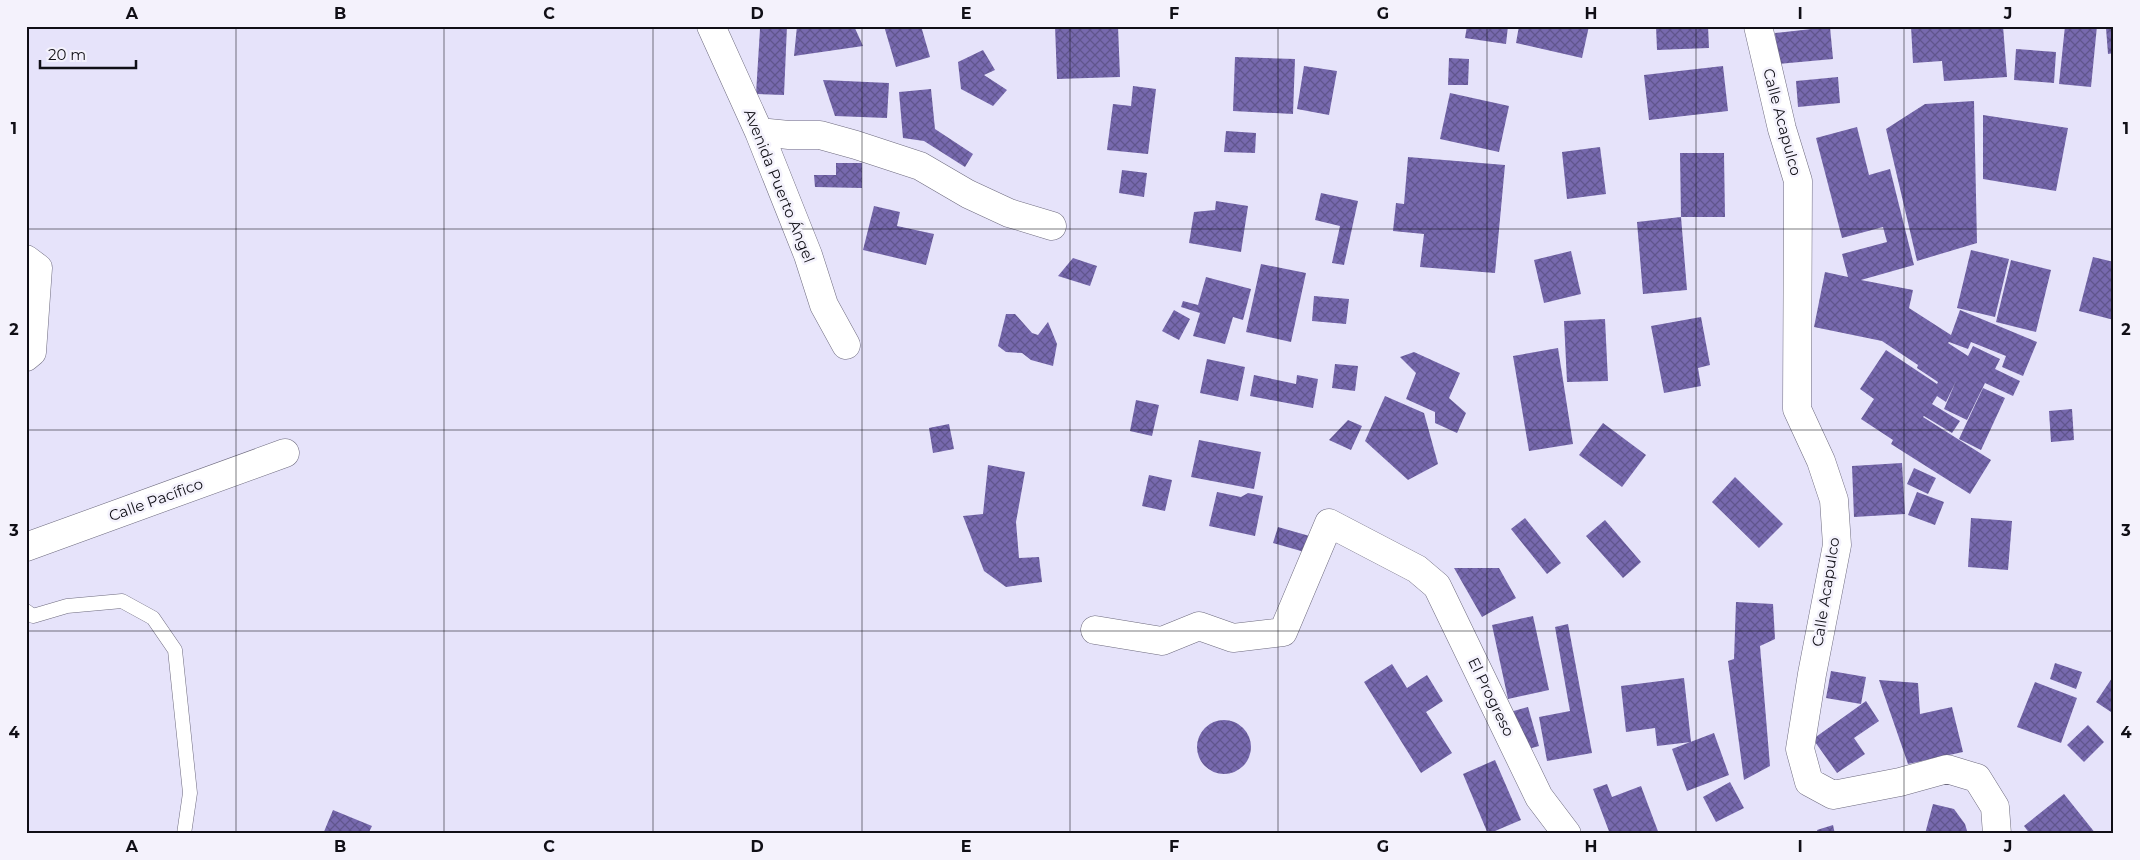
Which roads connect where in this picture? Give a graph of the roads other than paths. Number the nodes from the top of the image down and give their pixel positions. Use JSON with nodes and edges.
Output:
{"nodes":[{"id":1,"x":711,"y":26,"type":"edge"},
{"id":2,"x":1758,"y":26,"type":"edge"},
{"id":3,"x":759,"y":132,"type":"junction"},
{"id":4,"x":1052,"y":226,"type":"dead end"},
{"id":5,"x":26,"y":259,"type":"edge"},
{"id":6,"x":846,"y":346,"type":"dead end"},
{"id":7,"x":26,"y":357,"type":"edge"},
{"id":8,"x":285,"y":453,"type":"dead end"},
{"id":9,"x":26,"y":547,"type":"edge"},
{"id":10,"x":26,"y":611,"type":"edge"},
{"id":11,"x":1095,"y":630,"type":"dead end"},
{"id":12,"x":184,"y":834,"type":"edge"},
{"id":13,"x":1567,"y":834,"type":"edge"},
{"id":14,"x":1997,"y":834,"type":"edge"}],
"edges":[{"from":1,"to":3,"type":"street","name":"Avenida Puerto Ángel"},
{"from":2,"to":14,"type":"street","name":"Calle Acapulco"},
{"from":3,"to":4,"type":"street"},
{"from":3,"to":6,"type":"street","name":"Avenida Puerto Ángel"},
{"from":5,"to":7,"type":"street"},
{"from":8,"to":9,"type":"street","name":"Calle Pacífico"},
{"from":10,"to":12,"type":"lane"},
{"from":11,"to":13,"type":"street","name":"El Progreso"}]}
